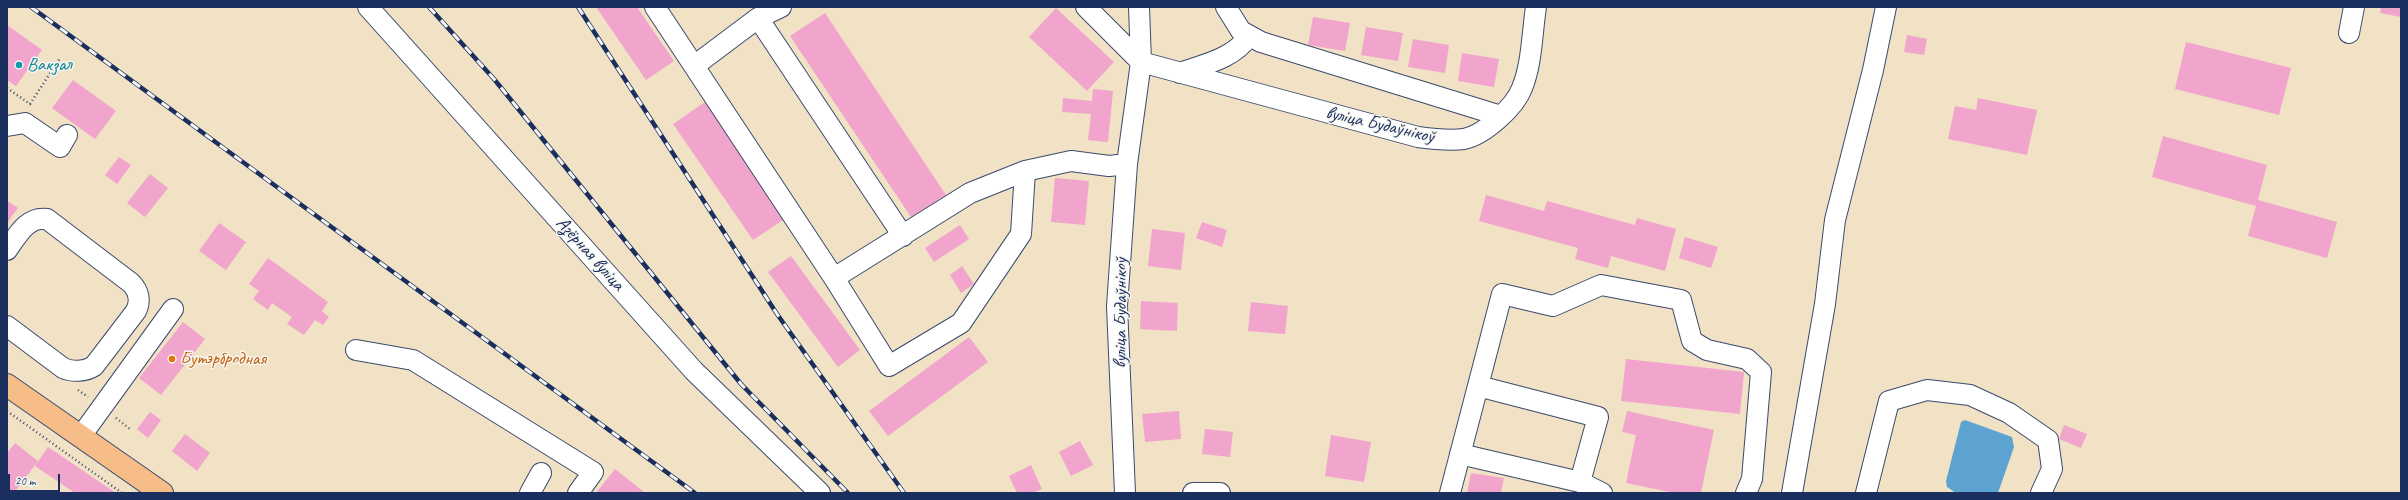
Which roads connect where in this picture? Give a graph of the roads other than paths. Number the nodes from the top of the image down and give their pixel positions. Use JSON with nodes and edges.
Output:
{"nodes":[{"id":1,"x":368,"y":7,"type":"edge"},
{"id":2,"x":655,"y":7,"type":"edge"},
{"id":3,"x":781,"y":7,"type":"edge"},
{"id":4,"x":1086,"y":7,"type":"edge"},
{"id":5,"x":1139,"y":7,"type":"edge"},
{"id":6,"x":1226,"y":7,"type":"edge"},
{"id":7,"x":1536,"y":7,"type":"edge"},
{"id":8,"x":1886,"y":7,"type":"edge"},
{"id":9,"x":2354,"y":7,"type":"edge"},
{"id":10,"x":758,"y":18,"type":"junction"},
{"id":11,"x":2349,"y":33,"type":"dead end"},
{"id":12,"x":1249,"y":36,"type":"junction"},
{"id":13,"x":1141,"y":62,"type":"junction"},
{"id":14,"x":694,"y":66,"type":"junction"},
{"id":15,"x":1180,"y":73,"type":"junction"},
{"id":16,"x":1501,"y":116,"type":"junction"},
{"id":17,"x":7,"y":126,"type":"edge"},
{"id":18,"x":67,"y":135,"type":"dead end"},
{"id":19,"x":1126,"y":164,"type":"junction"},
{"id":20,"x":1025,"y":171,"type":"junction"},
{"id":21,"x":903,"y":236,"type":"junction"},
{"id":22,"x":7,"y":250,"type":"edge"},
{"id":23,"x":834,"y":278,"type":"junction"},
{"id":24,"x":173,"y":309,"type":"dead end"},
{"id":25,"x":7,"y":326,"type":"edge"},
{"id":26,"x":356,"y":350,"type":"dead end"},
{"id":27,"x":7,"y":385,"type":"edge"},
{"id":28,"x":1478,"y":386,"type":"junction"},
{"id":29,"x":81,"y":436,"type":"junction"},
{"id":30,"x":1460,"y":454,"type":"junction"},
{"id":31,"x":541,"y":472,"type":"dead end"},
{"id":32,"x":1580,"y":482,"type":"junction"},
{"id":33,"x":162,"y":493,"type":"edge"},
{"id":34,"x":530,"y":493,"type":"edge"},
{"id":35,"x":578,"y":493,"type":"edge"},
{"id":36,"x":820,"y":493,"type":"edge"},
{"id":37,"x":1125,"y":493,"type":"edge"},
{"id":38,"x":1193,"y":493,"type":"edge"},
{"id":39,"x":1220,"y":493,"type":"edge"},
{"id":40,"x":1450,"y":493,"type":"edge"},
{"id":41,"x":1602,"y":493,"type":"edge"},
{"id":42,"x":1746,"y":493,"type":"edge"},
{"id":43,"x":1792,"y":493,"type":"edge"},
{"id":44,"x":1866,"y":493,"type":"edge"},
{"id":45,"x":2041,"y":493,"type":"edge"}],
"edges":[{"from":1,"to":36,"type":"street","name":"Азёрная вуліца"},
{"from":2,"to":14,"type":"street"},
{"from":3,"to":10,"type":"street"},
{"from":4,"to":13,"type":"street"},
{"from":5,"to":13,"type":"street","name":"вуліца Будаўнікоў"},
{"from":6,"to":12,"type":"street"},
{"from":7,"to":16,"type":"street","name":"вуліца Будаўнікоў"},
{"from":8,"to":43,"type":"street"},
{"from":9,"to":11,"type":"street"},
{"from":10,"to":14,"type":"street"},
{"from":10,"to":21,"type":"street"},
{"from":12,"to":15,"type":"street"},
{"from":12,"to":16,"type":"street"},
{"from":13,"to":15,"type":"street","name":"вуліца Будаўнікоў"},
{"from":13,"to":19,"type":"street","name":"вуліца Будаўнікоў"},
{"from":14,"to":23,"type":"street"},
{"from":15,"to":16,"type":"street","name":"вуліца Будаўнікоў"},
{"from":17,"to":18,"type":"street"},
{"from":19,"to":20,"type":"street"},
{"from":19,"to":37,"type":"street","name":"вуліца Будаўнікоў"},
{"from":20,"to":21,"type":"street"},
{"from":20,"to":23,"type":"street"},
{"from":21,"to":23,"type":"street"},
{"from":22,"to":25,"type":"street"},
{"from":24,"to":29,"type":"street"},
{"from":26,"to":35,"type":"street"},
{"from":27,"to":29,"type":"main road"},
{"from":28,"to":30,"type":"street"},
{"from":28,"to":32,"type":"street"},
{"from":28,"to":42,"type":"street"},
{"from":29,"to":33,"type":"main road"},
{"from":30,"to":32,"type":"street"},
{"from":30,"to":40,"type":"street"},
{"from":31,"to":34,"type":"street"},
{"from":32,"to":41,"type":"street"},
{"from":38,"to":39,"type":"street"},
{"from":44,"to":45,"type":"street"}]}
